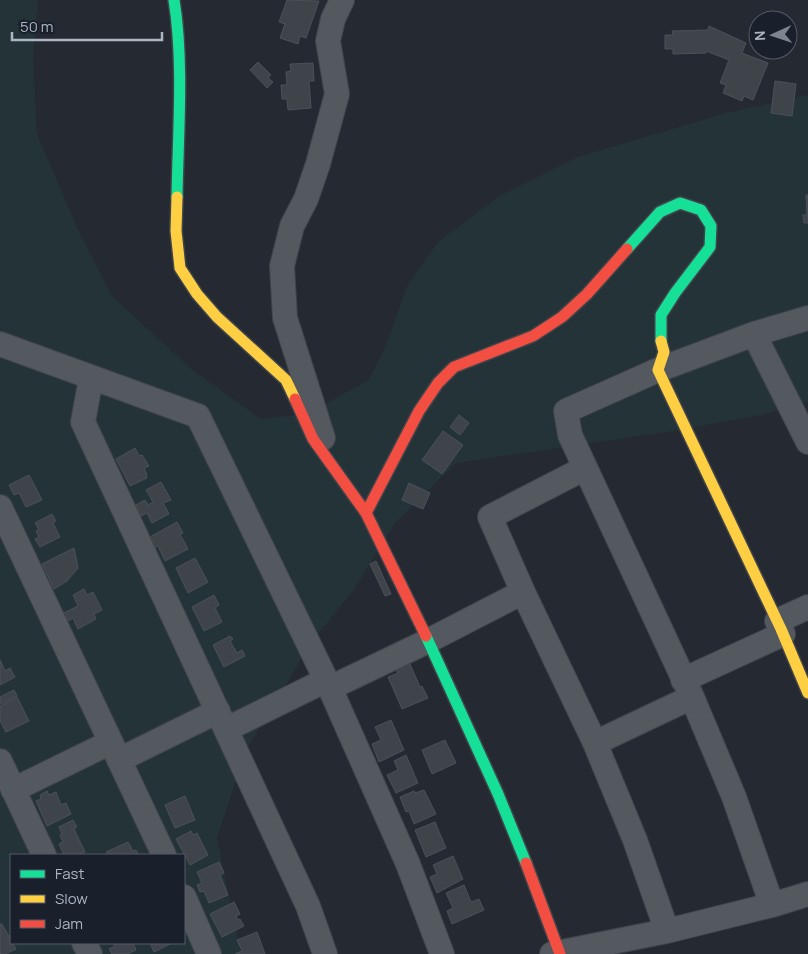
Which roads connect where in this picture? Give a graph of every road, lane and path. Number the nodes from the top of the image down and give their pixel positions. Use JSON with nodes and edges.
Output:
{"nodes":[{"id":1,"x":174,"y":0,"type":"edge"},
{"id":2,"x":342,"y":0,"type":"edge"},
{"id":3,"x":808,"y":318,"type":"edge"},
{"id":4,"x":754,"y":334,"type":"junction"},
{"id":5,"x":0,"y":344,"type":"edge"},
{"id":6,"x":658,"y":370,"type":"junction"},
{"id":7,"x":91,"y":378,"type":"junction"},
{"id":8,"x":808,"y":442,"type":"edge"},
{"id":9,"x":333,"y":468,"type":"junction"},
{"id":10,"x":586,"y":468,"type":"junction"},
{"id":11,"x":0,"y":507,"type":"edge"},
{"id":12,"x":366,"y":513,"type":"junction"},
{"id":13,"x":523,"y":592,"type":"junction"},
{"id":14,"x":808,"y":607,"type":"edge"},
{"id":15,"x":780,"y":628,"type":"junction"},
{"id":16,"x":428,"y":641,"type":"junction"},
{"id":17,"x":328,"y":684,"type":"junction"},
{"id":18,"x":688,"y":688,"type":"junction"},
{"id":19,"x":808,"y":693,"type":"edge"},
{"id":20,"x":222,"y":720,"type":"junction"},
{"id":21,"x":596,"y":743,"type":"junction"},
{"id":22,"x":115,"y":751,"type":"junction"},
{"id":23,"x":0,"y":761,"type":"edge"},
{"id":24,"x":8,"y":787,"type":"edge"},
{"id":25,"x":43,"y":854,"type":"edge"},
{"id":26,"x":164,"y":854,"type":"edge"},
{"id":27,"x":808,"y":894,"type":"edge"},
{"id":28,"x":185,"y":899,"type":"edge"},
{"id":29,"x":772,"y":905,"type":"junction"},
{"id":30,"x":667,"y":930,"type":"junction"},
{"id":31,"x":557,"y":953,"type":"edge"},
{"id":32,"x":209,"y":954,"type":"edge"},
{"id":33,"x":325,"y":954,"type":"edge"},
{"id":34,"x":442,"y":954,"type":"edge"}],
"edges":[{"from":1,"to":9,"type":"street"},
{"from":2,"to":9,"type":"street"},
{"from":3,"to":4,"type":"street"},
{"from":4,"to":6,"type":"street"},
{"from":4,"to":8,"type":"street"},
{"from":5,"to":7,"type":"street"},
{"from":6,"to":10,"type":"street"},
{"from":6,"to":12,"type":"street"},
{"from":6,"to":15,"type":"street"},
{"from":7,"to":17,"type":"street"},
{"from":7,"to":20,"type":"street"},
{"from":9,"to":12,"type":"street"},
{"from":10,"to":13,"type":"street"},
{"from":10,"to":18,"type":"street"},
{"from":11,"to":22,"type":"street"},
{"from":12,"to":16,"type":"street"},
{"from":13,"to":16,"type":"street"},
{"from":13,"to":21,"type":"street"},
{"from":14,"to":15,"type":"street"},
{"from":15,"to":18,"type":"street"},
{"from":15,"to":19,"type":"street"},
{"from":16,"to":17,"type":"street"},
{"from":16,"to":31,"type":"street"},
{"from":17,"to":20,"type":"street"},
{"from":17,"to":34,"type":"street"},
{"from":18,"to":21,"type":"street"},
{"from":18,"to":29,"type":"street"},
{"from":20,"to":22,"type":"street"},
{"from":20,"to":33,"type":"street"},
{"from":21,"to":30,"type":"street"},
{"from":22,"to":24,"type":"street"},
{"from":22,"to":26,"type":"street"},
{"from":23,"to":24,"type":"street"},
{"from":24,"to":25,"type":"street"},
{"from":27,"to":29,"type":"street"},
{"from":28,"to":32,"type":"street"},
{"from":29,"to":30,"type":"street"},
{"from":30,"to":31,"type":"street"}]}
